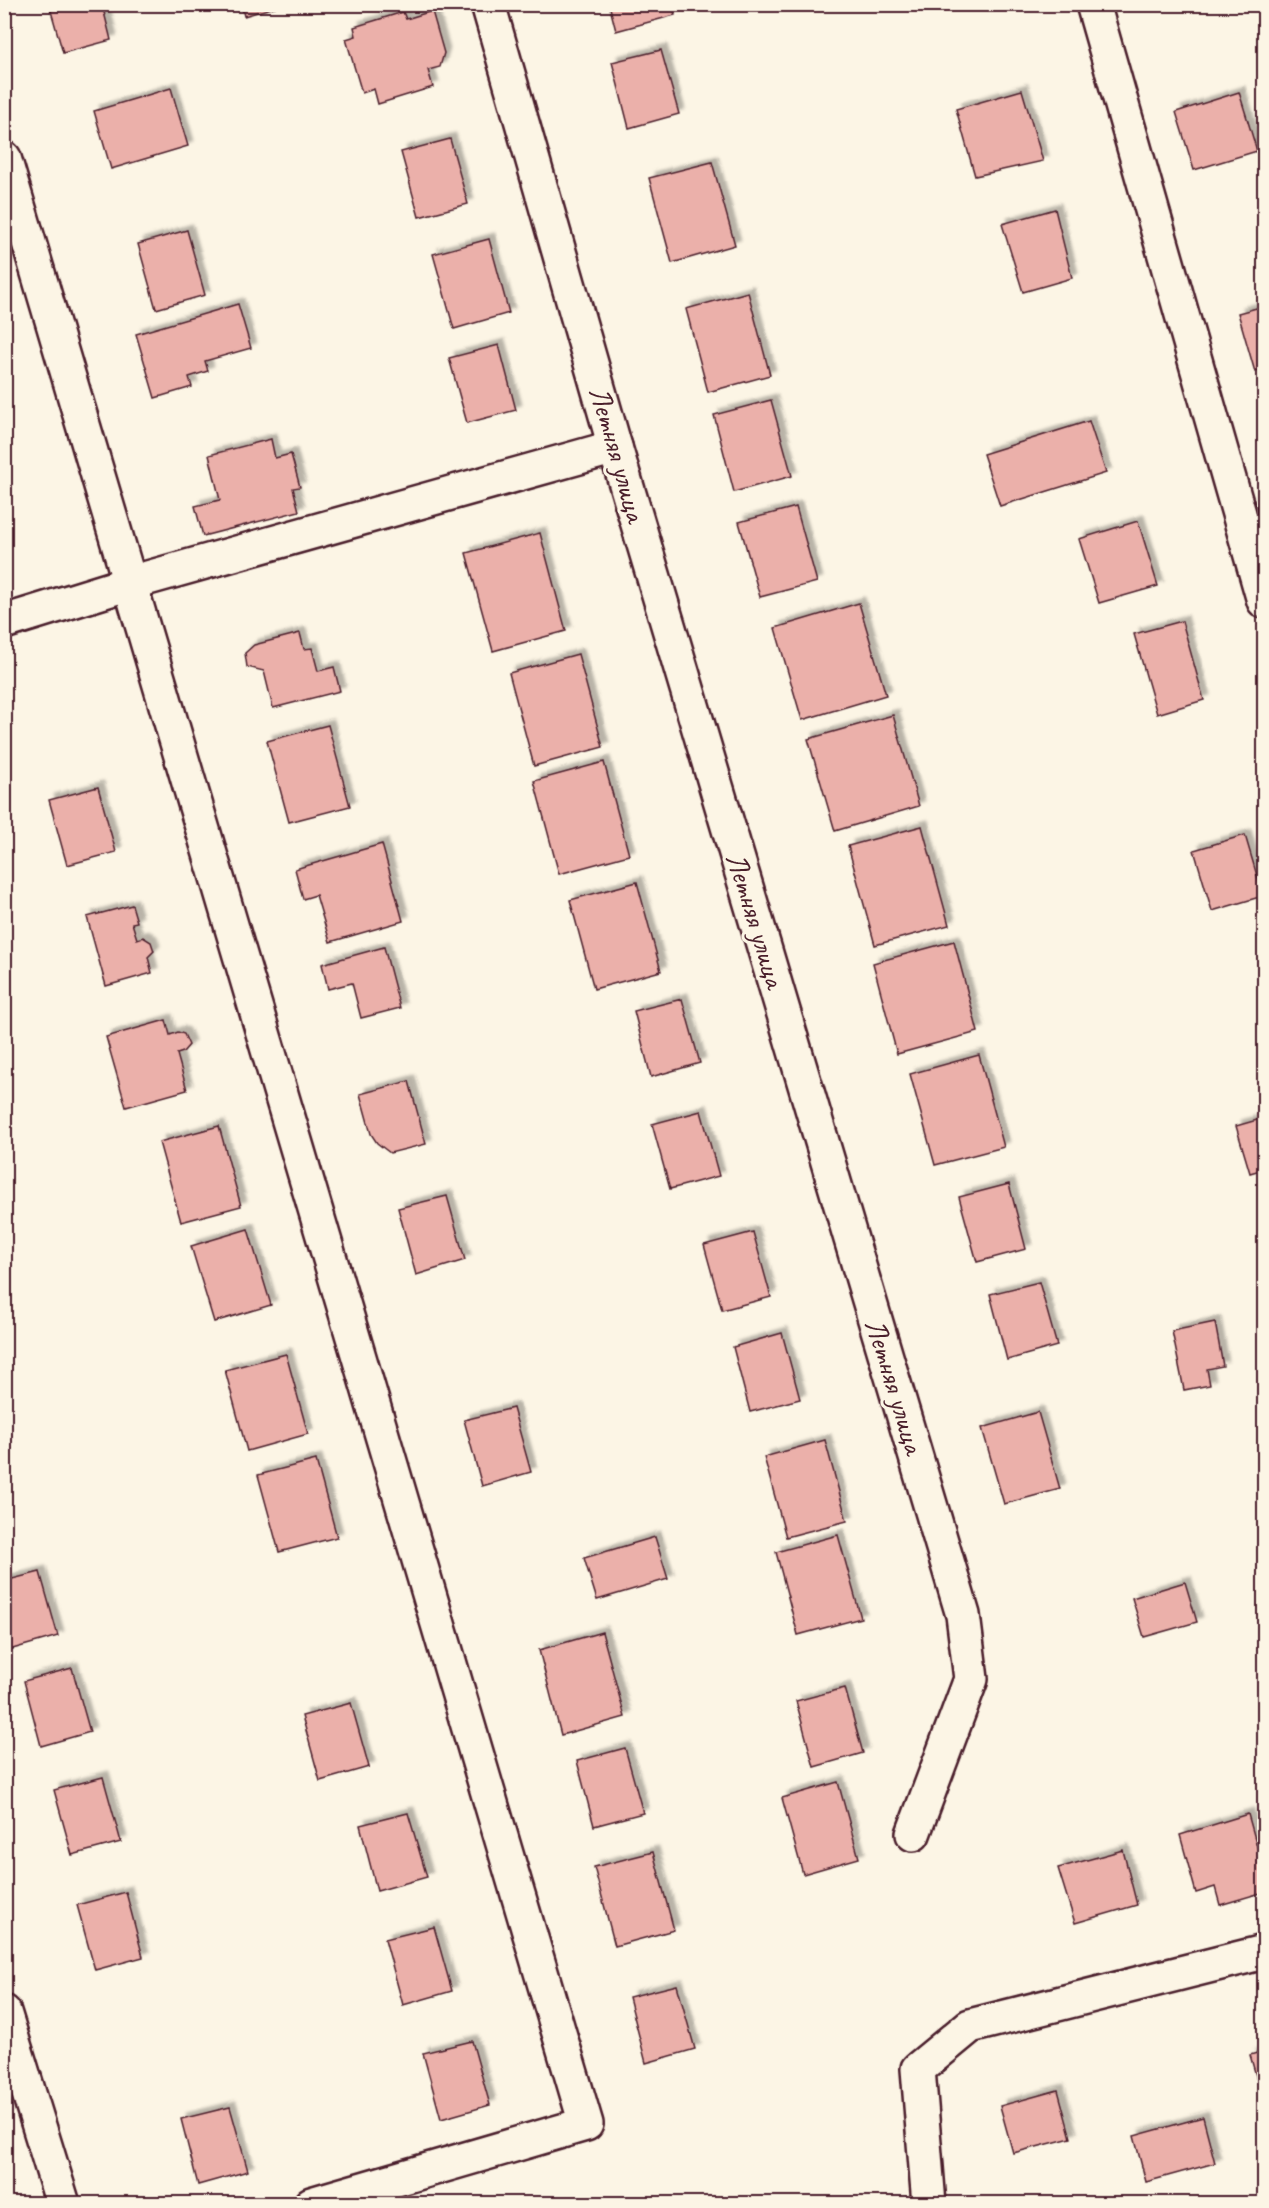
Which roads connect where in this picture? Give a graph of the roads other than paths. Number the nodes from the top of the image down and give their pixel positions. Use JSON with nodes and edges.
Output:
{"nodes":[{"id":1,"x":488,"y":4,"type":"edge"},
{"id":2,"x":1093,"y":4,"type":"edge"},
{"id":3,"x":4,"y":158,"type":"edge"},
{"id":4,"x":615,"y":447,"type":"junction"},
{"id":5,"x":130,"y":584,"type":"junction"},
{"id":6,"x":1264,"y":601,"type":"edge"},
{"id":7,"x":4,"y":622,"type":"edge"},
{"id":8,"x":913,"y":1834,"type":"dead end"},
{"id":9,"x":1264,"y":1952,"type":"edge"},
{"id":10,"x":4,"y":2012,"type":"edge"},
{"id":11,"x":63,"y":2204,"type":"edge"},
{"id":12,"x":311,"y":2204,"type":"edge"},
{"id":13,"x":929,"y":2204,"type":"edge"}],
"edges":[{"from":1,"to":4,"type":"street","name":"Летняя улица"},
{"from":2,"to":6,"type":"street"},
{"from":3,"to":5,"type":"street"},
{"from":4,"to":5,"type":"street"},
{"from":4,"to":8,"type":"street","name":"Летняя улица"},
{"from":5,"to":7,"type":"street"},
{"from":5,"to":12,"type":"street"},
{"from":9,"to":13,"type":"street"},
{"from":10,"to":11,"type":"street"}]}
